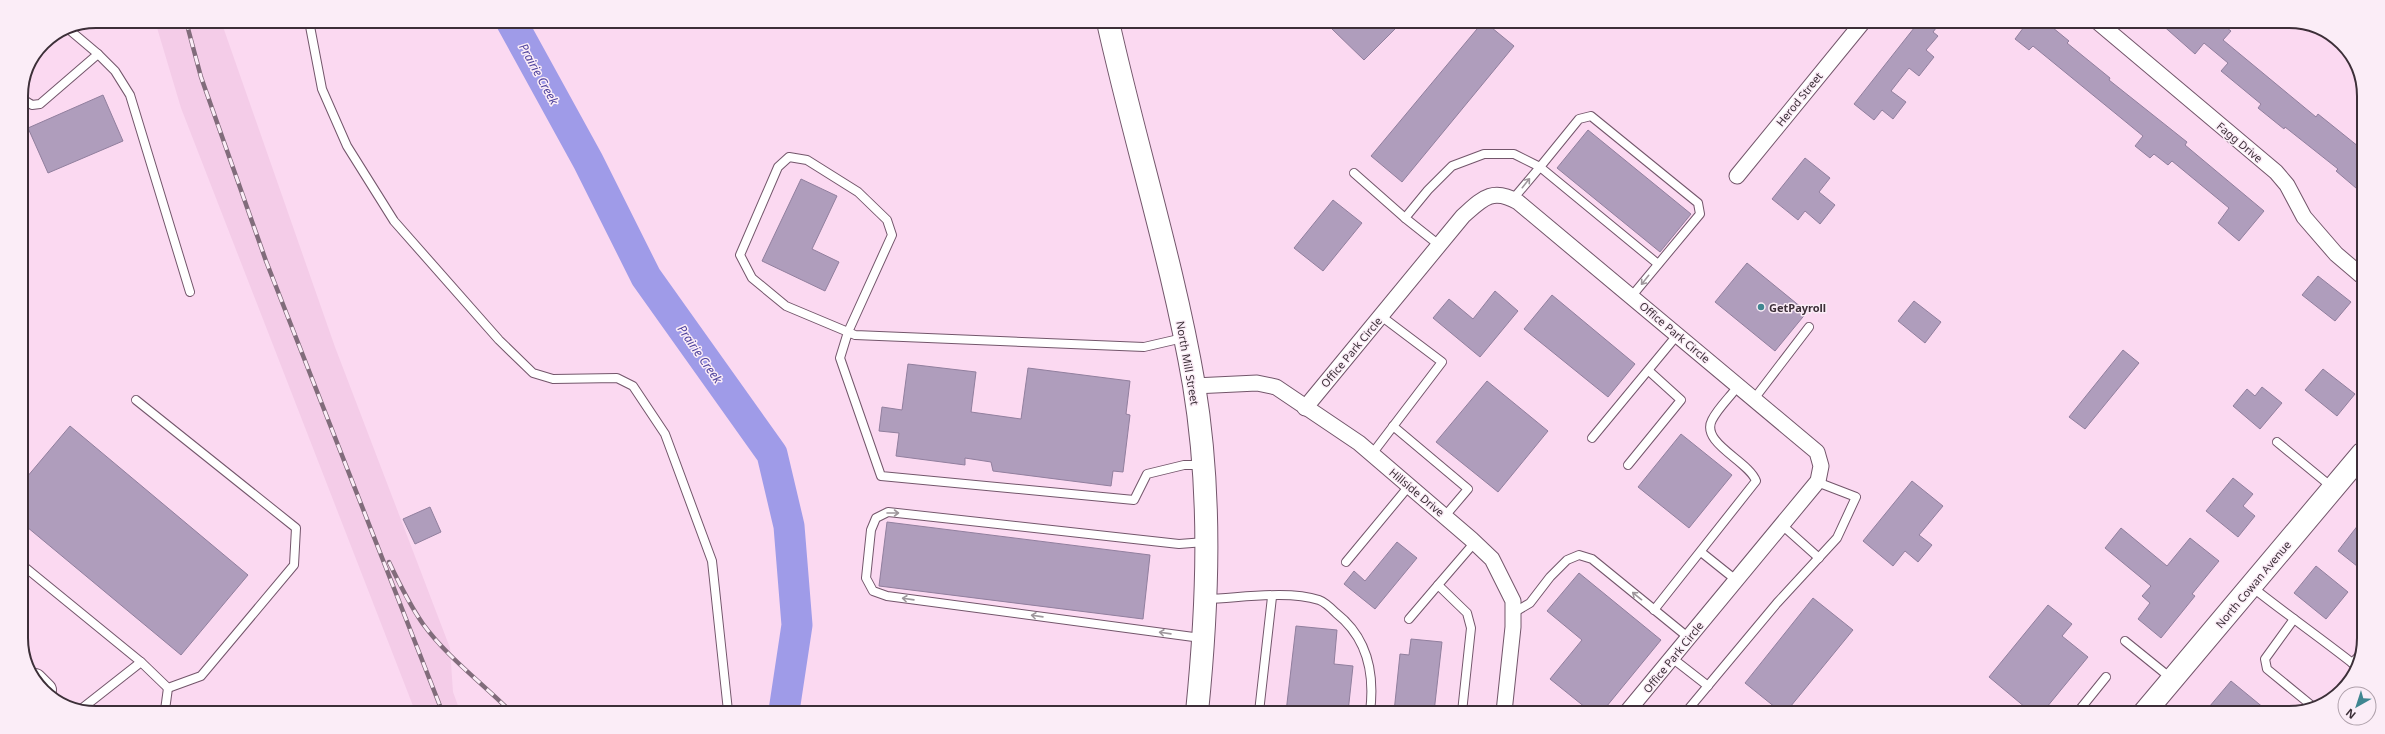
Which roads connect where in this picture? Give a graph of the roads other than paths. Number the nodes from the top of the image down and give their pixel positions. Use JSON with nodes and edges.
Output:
{"nodes":[{"id":1,"x":310,"y":28,"type":"edge"},
{"id":2,"x":1109,"y":28,"type":"edge"},
{"id":3,"x":1858,"y":28,"type":"edge"},
{"id":4,"x":2105,"y":28,"type":"edge"},
{"id":5,"x":72,"y":33,"type":"edge"},
{"id":6,"x":98,"y":54,"type":"junction"},
{"id":7,"x":28,"y":102,"type":"edge"},
{"id":8,"x":1540,"y":167,"type":"junction"},
{"id":9,"x":1354,"y":173,"type":"dead end"},
{"id":10,"x":1736,"y":176,"type":"dead end"},
{"id":11,"x":1513,"y":199,"type":"junction"},
{"id":12,"x":1406,"y":218,"type":"junction"},
{"id":13,"x":1439,"y":245,"type":"junction"},
{"id":14,"x":1658,"y":264,"type":"junction"},
{"id":15,"x":2357,"y":272,"type":"edge"},
{"id":16,"x":190,"y":292,"type":"dead end"},
{"id":17,"x":1631,"y":297,"type":"junction"},
{"id":18,"x":1381,"y":316,"type":"junction"},
{"id":19,"x":1809,"y":327,"type":"dead end"},
{"id":20,"x":848,"y":332,"type":"junction"},
{"id":21,"x":1678,"y":334,"type":"junction"},
{"id":22,"x":1184,"y":338,"type":"junction"},
{"id":23,"x":1649,"y":371,"type":"junction"},
{"id":24,"x":1194,"y":386,"type":"junction"},
{"id":25,"x":1738,"y":386,"type":"junction"},
{"id":26,"x":1754,"y":399,"type":"junction"},
{"id":27,"x":136,"y":400,"type":"dead end"},
{"id":28,"x":1305,"y":408,"type":"junction"},
{"id":29,"x":1393,"y":426,"type":"junction"},
{"id":30,"x":1592,"y":438,"type":"dead end"},
{"id":31,"x":2276,"y":442,"type":"dead end"},
{"id":32,"x":1372,"y":454,"type":"junction"},
{"id":33,"x":2357,"y":460,"type":"edge"},
{"id":34,"x":1204,"y":465,"type":"junction"},
{"id":35,"x":1628,"y":465,"type":"dead end"},
{"id":36,"x":1817,"y":482,"type":"junction"},
{"id":37,"x":1409,"y":486,"type":"junction"},
{"id":38,"x":2334,"y":488,"type":"junction"},
{"id":39,"x":1445,"y":516,"type":"junction"},
{"id":40,"x":1782,"y":525,"type":"junction"},
{"id":41,"x":1207,"y":542,"type":"junction"},
{"id":42,"x":1475,"y":542,"type":"junction"},
{"id":43,"x":1701,"y":552,"type":"junction"},
{"id":44,"x":1819,"y":558,"type":"junction"},
{"id":45,"x":1346,"y":562,"type":"dead end"},
{"id":46,"x":28,"y":570,"type":"edge"},
{"id":47,"x":1736,"y":580,"type":"junction"},
{"id":48,"x":1438,"y":585,"type":"junction"},
{"id":49,"x":2251,"y":586,"type":"junction"},
{"id":50,"x":1272,"y":597,"type":"junction"},
{"id":51,"x":1206,"y":600,"type":"junction"},
{"id":52,"x":1654,"y":610,"type":"junction"},
{"id":53,"x":1513,"y":613,"type":"junction"},
{"id":54,"x":2294,"y":619,"type":"junction"},
{"id":55,"x":1409,"y":620,"type":"dead end"},
{"id":56,"x":1204,"y":638,"type":"junction"},
{"id":57,"x":1689,"y":638,"type":"junction"},
{"id":58,"x":2125,"y":641,"type":"dead end"},
{"id":59,"x":1672,"y":658,"type":"junction"},
{"id":60,"x":141,"y":662,"type":"junction"},
{"id":61,"x":2352,"y":663,"type":"edge"},
{"id":62,"x":2106,"y":677,"type":"dead end"},
{"id":63,"x":2173,"y":679,"type":"junction"},
{"id":64,"x":1708,"y":686,"type":"junction"},
{"id":65,"x":168,"y":688,"type":"junction"},
{"id":66,"x":2307,"y":703,"type":"edge"},
{"id":67,"x":86,"y":705,"type":"edge"},
{"id":68,"x":166,"y":706,"type":"edge"},
{"id":69,"x":727,"y":706,"type":"edge"},
{"id":70,"x":1198,"y":706,"type":"edge"},
{"id":71,"x":1260,"y":706,"type":"edge"},
{"id":72,"x":1371,"y":706,"type":"edge"},
{"id":73,"x":1463,"y":706,"type":"edge"},
{"id":74,"x":1505,"y":706,"type":"edge"},
{"id":75,"x":1632,"y":706,"type":"edge"},
{"id":76,"x":1691,"y":706,"type":"edge"},
{"id":77,"x":2083,"y":706,"type":"edge"},
{"id":78,"x":2150,"y":706,"type":"edge"}],
"edges":[{"from":1,"to":69,"type":"lane"},
{"from":2,"to":22,"type":"main road","name":"North Mill Street"},
{"from":3,"to":10,"type":"street","name":"Herod Street"},
{"from":4,"to":15,"type":"street","name":"Fagg Drive"},
{"from":5,"to":6,"type":"lane"},
{"from":6,"to":7,"type":"lane"},
{"from":6,"to":16,"type":"lane"},
{"from":11,"to":8,"type":"lane","one_way":true},
{"from":8,"to":12,"type":"lane"},
{"from":8,"to":14,"type":"lane"},
{"from":8,"to":14,"type":"lane"},
{"from":9,"to":12,"type":"lane"},
{"from":11,"to":13,"type":"street","name":"Office Park Circle"},
{"from":11,"to":17,"type":"street","name":"Office Park Circle"},
{"from":12,"to":13,"type":"lane"},
{"from":13,"to":18,"type":"street","name":"Office Park Circle"},
{"from":14,"to":17,"type":"lane","one_way":true},
{"from":17,"to":21,"type":"street","name":"Office Park Circle"},
{"from":18,"to":28,"type":"street","name":"Office Park Circle"},
{"from":18,"to":29,"type":"lane"},
{"from":19,"to":26,"type":"lane"},
{"from":20,"to":20,"type":"lane"},
{"from":20,"to":22,"type":"lane"},
{"from":20,"to":34,"type":"lane"},
{"from":21,"to":23,"type":"lane"},
{"from":21,"to":25,"type":"street","name":"Office Park Circle"},
{"from":22,"to":24,"type":"main road","name":"North Mill Street"},
{"from":23,"to":30,"type":"lane"},
{"from":23,"to":35,"type":"lane"},
{"from":24,"to":28,"type":"street","name":"Hillside Drive"},
{"from":24,"to":34,"type":"main road","name":"North Mill Street"},
{"from":25,"to":26,"type":"street","name":"Office Park Circle"},
{"from":25,"to":43,"type":"lane"},
{"from":26,"to":36,"type":"street","name":"Office Park Circle"},
{"from":27,"to":65,"type":"lane"},
{"from":28,"to":32,"type":"street","name":"Hillside Drive"},
{"from":29,"to":32,"type":"lane"},
{"from":29,"to":39,"type":"lane"},
{"from":31,"to":38,"type":"lane"},
{"from":32,"to":37,"type":"street","name":"Hillside Drive"},
{"from":33,"to":38,"type":"main road","name":"North Cowan Avenue"},
{"from":34,"to":41,"type":"main road","name":"North Mill Street"},
{"from":36,"to":40,"type":"street","name":"Office Park Circle"},
{"from":36,"to":44,"type":"lane"},
{"from":37,"to":39,"type":"street","name":"Hillside Drive"},
{"from":37,"to":45,"type":"lane"},
{"from":38,"to":49,"type":"main road","name":"North Cowan Avenue"},
{"from":39,"to":42,"type":"street","name":"Hillside Drive"},
{"from":40,"to":44,"type":"lane"},
{"from":40,"to":47,"type":"street","name":"Office Park Circle"},
{"from":41,"to":51,"type":"main road","name":"North Mill Street"},
{"from":56,"to":41,"type":"lane","one_way":true},
{"from":42,"to":48,"type":"lane"},
{"from":42,"to":53,"type":"street","name":"Hillside Drive"},
{"from":43,"to":47,"type":"lane"},
{"from":43,"to":52,"type":"lane"},
{"from":44,"to":64,"type":"lane"},
{"from":46,"to":60,"type":"lane"},
{"from":47,"to":57,"type":"street","name":"Office Park Circle"},
{"from":48,"to":55,"type":"lane"},
{"from":48,"to":73,"type":"lane"},
{"from":49,"to":54,"type":"lane"},
{"from":49,"to":63,"type":"main road","name":"North Cowan Avenue"},
{"from":50,"to":51,"type":"lane"},
{"from":50,"to":71,"type":"lane"},
{"from":50,"to":72,"type":"lane"},
{"from":51,"to":56,"type":"main road","name":"North Mill Street"},
{"from":52,"to":53,"type":"lane","one_way":true},
{"from":52,"to":57,"type":"lane"},
{"from":53,"to":74,"type":"street","name":"Hillside Drive"},
{"from":54,"to":61,"type":"lane"},
{"from":54,"to":66,"type":"lane"},
{"from":56,"to":70,"type":"main road","name":"North Mill Street"},
{"from":57,"to":59,"type":"street","name":"Office Park Circle"},
{"from":58,"to":63,"type":"lane"},
{"from":59,"to":64,"type":"lane"},
{"from":59,"to":75,"type":"street","name":"Office Park Circle"},
{"from":60,"to":65,"type":"lane"},
{"from":60,"to":67,"type":"lane"},
{"from":62,"to":77,"type":"lane"},
{"from":63,"to":78,"type":"main road","name":"North Cowan Avenue"},
{"from":64,"to":76,"type":"lane"},
{"from":65,"to":68,"type":"lane"}]}
